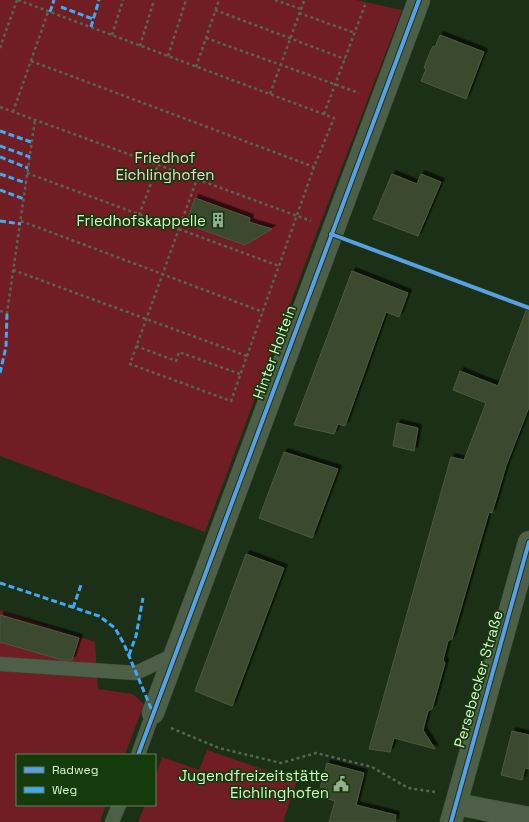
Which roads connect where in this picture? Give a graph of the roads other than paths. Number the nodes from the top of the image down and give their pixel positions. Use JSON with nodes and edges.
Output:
{"nodes":[{"id":1,"x":419,"y":0,"type":"edge"},
{"id":2,"x":529,"y":542,"type":"edge"},
{"id":3,"x":176,"y":654,"type":"junction"},
{"id":4,"x":0,"y":664,"type":"edge"},
{"id":5,"x":153,"y":713,"type":"joint"},
{"id":6,"x":138,"y":754,"type":"edge"},
{"id":7,"x":119,"y":806,"type":"edge"},
{"id":8,"x":453,"y":813,"type":"edge"},
{"id":9,"x":529,"y":818,"type":"edge"},
{"id":10,"x":112,"y":822,"type":"edge"}],
"edges":[{"from":1,"to":3,"type":"street","name":"Hinter Holtein"},
{"from":2,"to":8,"type":"street","name":"Persebecker Straße"},
{"from":3,"to":4,"type":"lane"},
{"from":3,"to":5,"type":"street","name":"Hinter Holtein"},
{"from":5,"to":6,"type":"lane"},
{"from":7,"to":10,"type":"lane"},
{"from":8,"to":9,"type":"street","name":"Persebecker Straße"}]}
